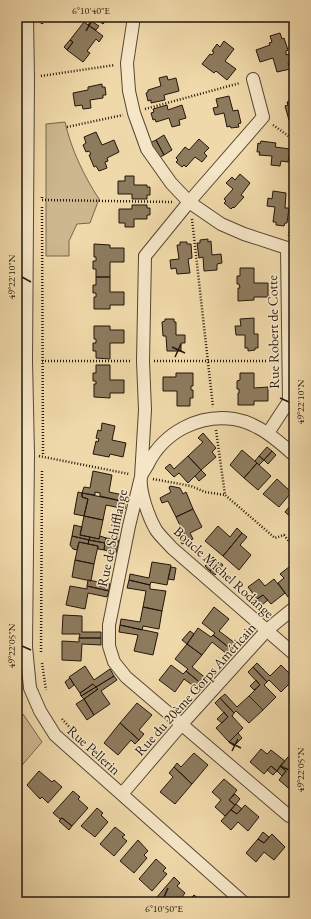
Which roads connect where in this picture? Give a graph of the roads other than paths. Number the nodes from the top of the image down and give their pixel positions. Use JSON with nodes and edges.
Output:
{"nodes":[{"id":1,"x":27,"y":17,"type":"edge"},
{"id":2,"x":134,"y":17,"type":"edge"},
{"id":3,"x":22,"y":44,"type":"edge"},
{"id":4,"x":253,"y":79,"type":"road end"},
{"id":5,"x":189,"y":202,"type":"junction"},
{"id":6,"x":291,"y":248,"type":"edge"},
{"id":7,"x":21,"y":361,"type":"edge"},
{"id":8,"x":268,"y":432,"type":"junction"},
{"id":9,"x":294,"y":455,"type":"edge"},
{"id":10,"x":141,"y":477,"type":"junction"},
{"id":11,"x":294,"y":608,"type":"edge"},
{"id":12,"x":266,"y":630,"type":"junction"},
{"id":13,"x":22,"y":648,"type":"edge"},
{"id":14,"x":294,"y":654,"type":"edge"},
{"id":15,"x":181,"y":725,"type":"junction"},
{"id":16,"x":122,"y":794,"type":"junction"},
{"id":17,"x":291,"y":813,"type":"edge"},
{"id":18,"x":243,"y":902,"type":"edge"}],
"edges":[{"from":1,"to":3,"type":"street","name":"Rue Pellerin"},
{"from":2,"to":5,"type":"street"},
{"from":3,"to":7,"type":"street","name":"Rue Pellerin"},
{"from":4,"to":5,"type":"street","name":"Rue de Schifflange"},
{"from":5,"to":6,"type":"street"},
{"from":5,"to":10,"type":"street","name":"Rue de Schifflange"},
{"from":6,"to":8,"type":"street","name":"Rue Robert de Cotte"},
{"from":7,"to":13,"type":"street","name":"Rue Pellerin"},
{"from":8,"to":9,"type":"street"},
{"from":8,"to":10,"type":"street"},
{"from":10,"to":12,"type":"street","name":"Boucle Michel Rodange"},
{"from":10,"to":15,"type":"street","name":"Rue de Schifflange"},
{"from":11,"to":12,"type":"street","name":"Rue du 20ème Corps Américain"},
{"from":12,"to":14,"type":"street","name":"Boucle Michel Rodange"},
{"from":12,"to":15,"type":"street","name":"Rue du 20ème Corps Américain"},
{"from":13,"to":16,"type":"street","name":"Rue Pellerin"},
{"from":15,"to":16,"type":"street","name":"Rue du 20ème Corps Américain"},
{"from":15,"to":17,"type":"street","name":"Rue de Schifflange"},
{"from":16,"to":18,"type":"street","name":"Rue Pellerin"}]}
